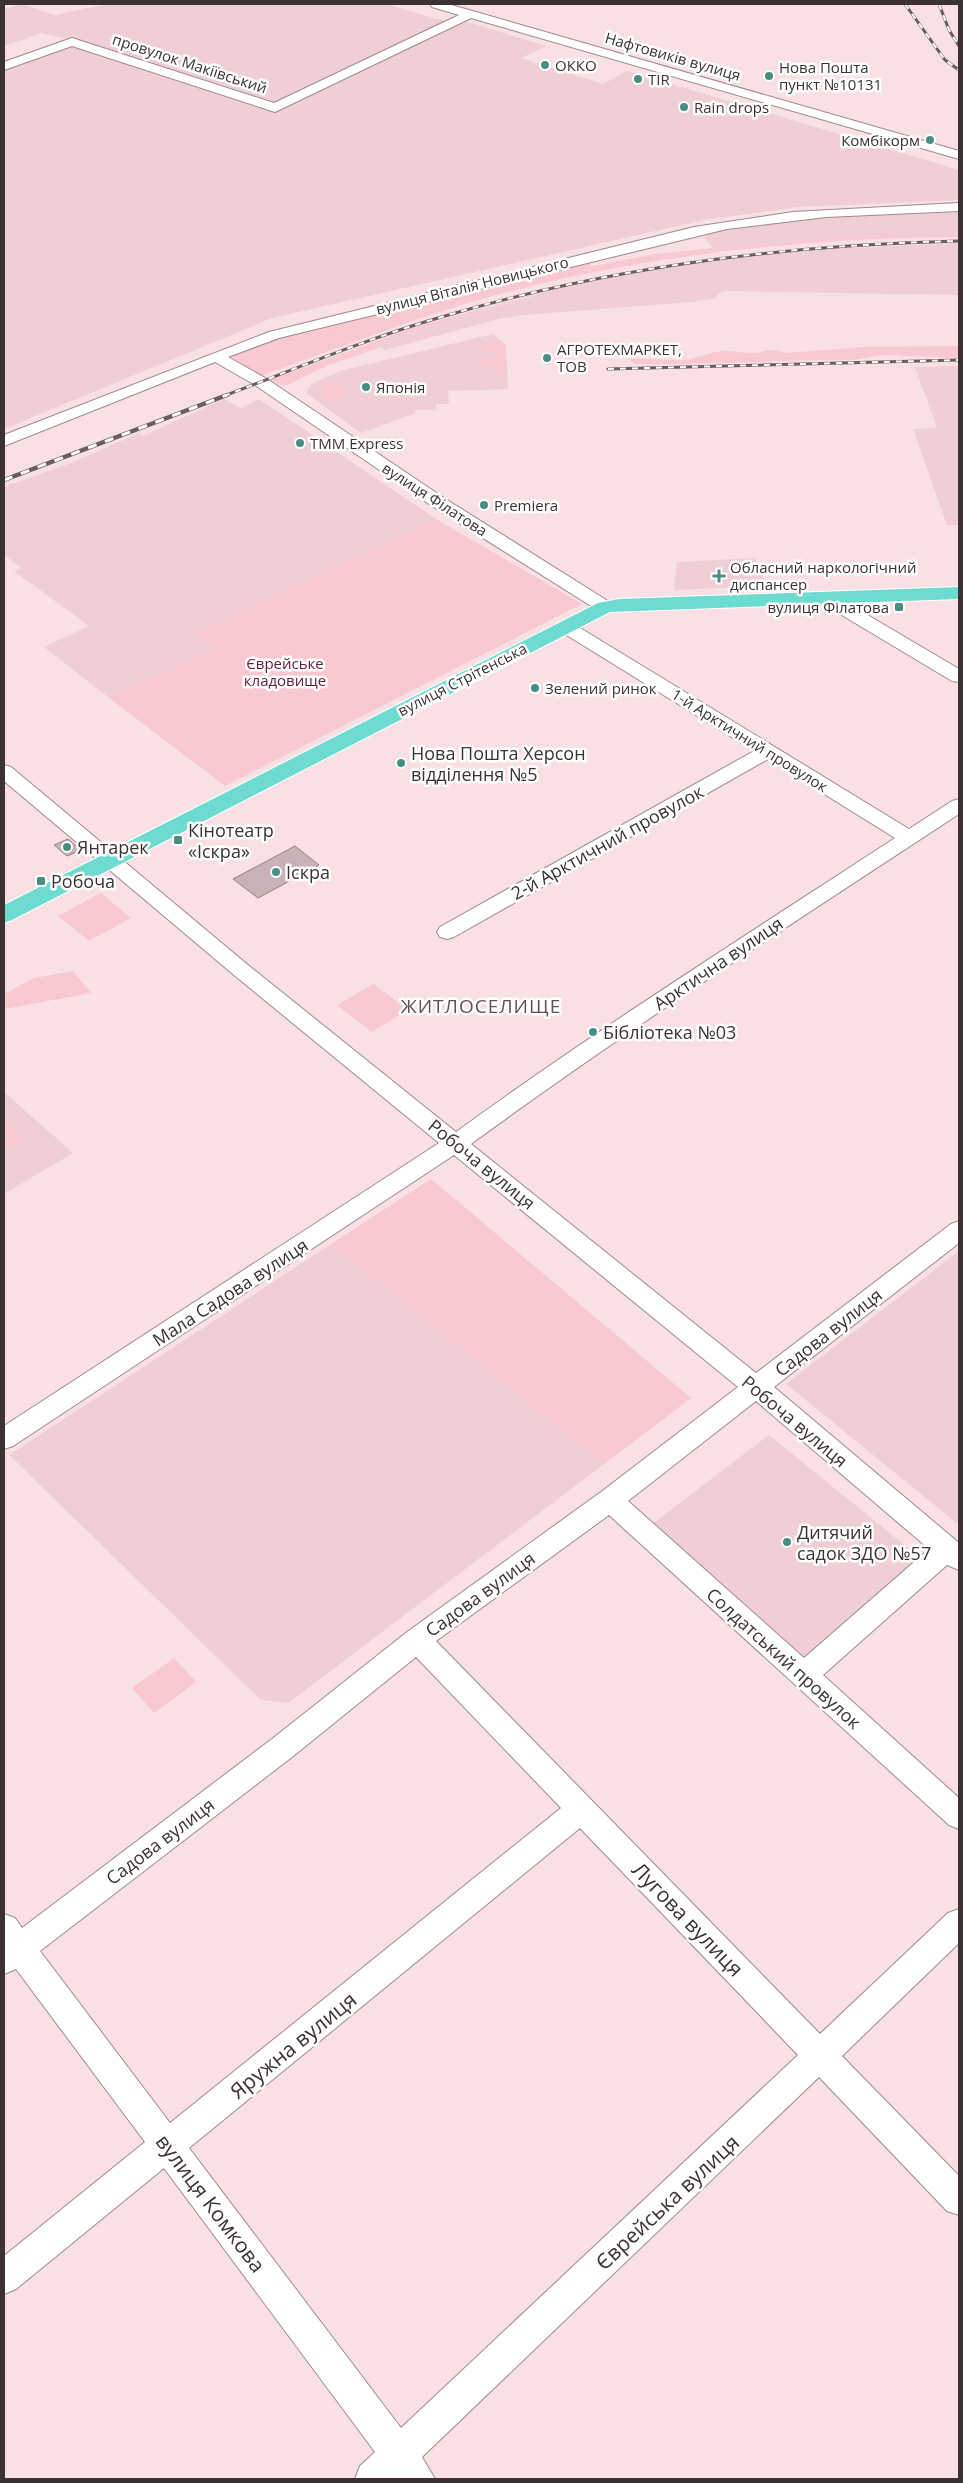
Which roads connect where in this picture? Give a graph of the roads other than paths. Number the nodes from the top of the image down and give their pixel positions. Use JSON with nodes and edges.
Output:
{"nodes":[{"id":1,"x":436,"y":4,"type":"edge"},
{"id":2,"x":470,"y":14,"type":"junction"},
{"id":3,"x":4,"y":66,"type":"edge"},
{"id":4,"x":959,"y":155,"type":"edge"},
{"id":5,"x":959,"y":207,"type":"edge"},
{"id":6,"x":216,"y":356,"type":"junction"},
{"id":7,"x":4,"y":441,"type":"edge"},
{"id":8,"x":959,"y":592,"type":"edge"},
{"id":9,"x":840,"y":598,"type":"junction"},
{"id":10,"x":605,"y":607,"type":"junction"},
{"id":11,"x":566,"y":627,"type":"junction"},
{"id":12,"x":959,"y":677,"type":"edge"},
{"id":13,"x":768,"y":751,"type":"junction"},
{"id":14,"x":4,"y":771,"type":"edge"},
{"id":15,"x":959,"y":806,"type":"edge"},
{"id":16,"x":908,"y":837,"type":"junction"},
{"id":17,"x":109,"y":861,"type":"junction"},
{"id":18,"x":4,"y":915,"type":"edge"},
{"id":19,"x":446,"y":932,"type":"dead end"},
{"id":20,"x":456,"y":1143,"type":"junction"},
{"id":21,"x":959,"y":1230,"type":"edge"},
{"id":22,"x":756,"y":1387,"type":"junction"},
{"id":23,"x":4,"y":1440,"type":"edge"},
{"id":24,"x":610,"y":1500,"type":"junction"},
{"id":25,"x":953,"y":1554,"type":"edge"},
{"id":26,"x":417,"y":1640,"type":"junction"},
{"id":27,"x":803,"y":1676,"type":"junction"},
{"id":28,"x":581,"y":1810,"type":"junction"},
{"id":29,"x":959,"y":1816,"type":"edge"},
{"id":30,"x":959,"y":1923,"type":"edge"},
{"id":31,"x":9,"y":1946,"type":"edge"},
{"id":32,"x":821,"y":2056,"type":"junction"},
{"id":33,"x":168,"y":2146,"type":"junction"},
{"id":34,"x":959,"y":2199,"type":"edge"},
{"id":35,"x":4,"y":2277,"type":"edge"},
{"id":36,"x":408,"y":2467,"type":"edge"},
{"id":37,"x":373,"y":2479,"type":"edge"}],
"edges":[{"from":1,"to":2,"type":"street","name":"Нафтовиків вулиця"},
{"from":2,"to":3,"type":"street","name":"провулок Макіївський"},
{"from":2,"to":4,"type":"street","name":"Нафтовиків вулиця"},
{"from":5,"to":6,"type":"street","name":"вулиця Віталія Новицького"},
{"from":6,"to":7,"type":"street","name":"вулиця Віталія Новицького"},
{"from":6,"to":10,"type":"street","name":"вулиця Філатова"},
{"from":8,"to":9,"type":"main road","name":"вулиця Стрітенська"},
{"from":9,"to":10,"type":"main road","name":"вулиця Стрітенська"},
{"from":9,"to":12,"type":"street"},
{"from":10,"to":11,"type":"main road","name":"вулиця Стрітенська"},
{"from":11,"to":13,"type":"street","name":"1-й Арктичний провулок"},
{"from":11,"to":17,"type":"main road","name":"вулиця Стрітенська"},
{"from":13,"to":16,"type":"street","name":"1-й Арктичний провулок"},
{"from":13,"to":19,"type":"street","name":"2-й Арктичний провулок"},
{"from":14,"to":17,"type":"street","name":"Робоча вулиця"},
{"from":15,"to":16,"type":"street","name":"Арктична вулиця"},
{"from":16,"to":20,"type":"street","name":"Арктична вулиця"},
{"from":17,"to":18,"type":"main road","name":"вулиця Стрітенська"},
{"from":17,"to":20,"type":"street","name":"Робоча вулиця"},
{"from":20,"to":22,"type":"street","name":"Робоча вулиця"},
{"from":20,"to":23,"type":"street","name":"Мала Садова вулиця"},
{"from":21,"to":22,"type":"street","name":"Садова вулиця"},
{"from":22,"to":24,"type":"street","name":"Садова вулиця"},
{"from":22,"to":25,"type":"street","name":"Робоча вулиця"},
{"from":24,"to":26,"type":"street","name":"Садова вулиця"},
{"from":24,"to":27,"type":"street","name":"Солдатський провулок"},
{"from":25,"to":27,"type":"street"},
{"from":26,"to":28,"type":"street","name":"Лугова вулиця"},
{"from":26,"to":31,"type":"street","name":"Садова вулиця"},
{"from":27,"to":29,"type":"street","name":"Солдатський провулок"},
{"from":28,"to":32,"type":"street","name":"Лугова вулиця"},
{"from":28,"to":33,"type":"street","name":"Яружна вулиця"},
{"from":30,"to":32,"type":"street","name":"Єврейська вулиця"},
{"from":31,"to":33,"type":"street","name":"вулиця Комкова"},
{"from":32,"to":34,"type":"street","name":"Лугова вулиця"},
{"from":32,"to":36,"type":"street","name":"Єврейська вулиця"},
{"from":33,"to":35,"type":"street","name":"Яружна вулиця"},
{"from":33,"to":36,"type":"street","name":"вулиця Комкова"},
{"from":36,"to":37,"type":"street","name":"Єврейська вулиця"}]}
